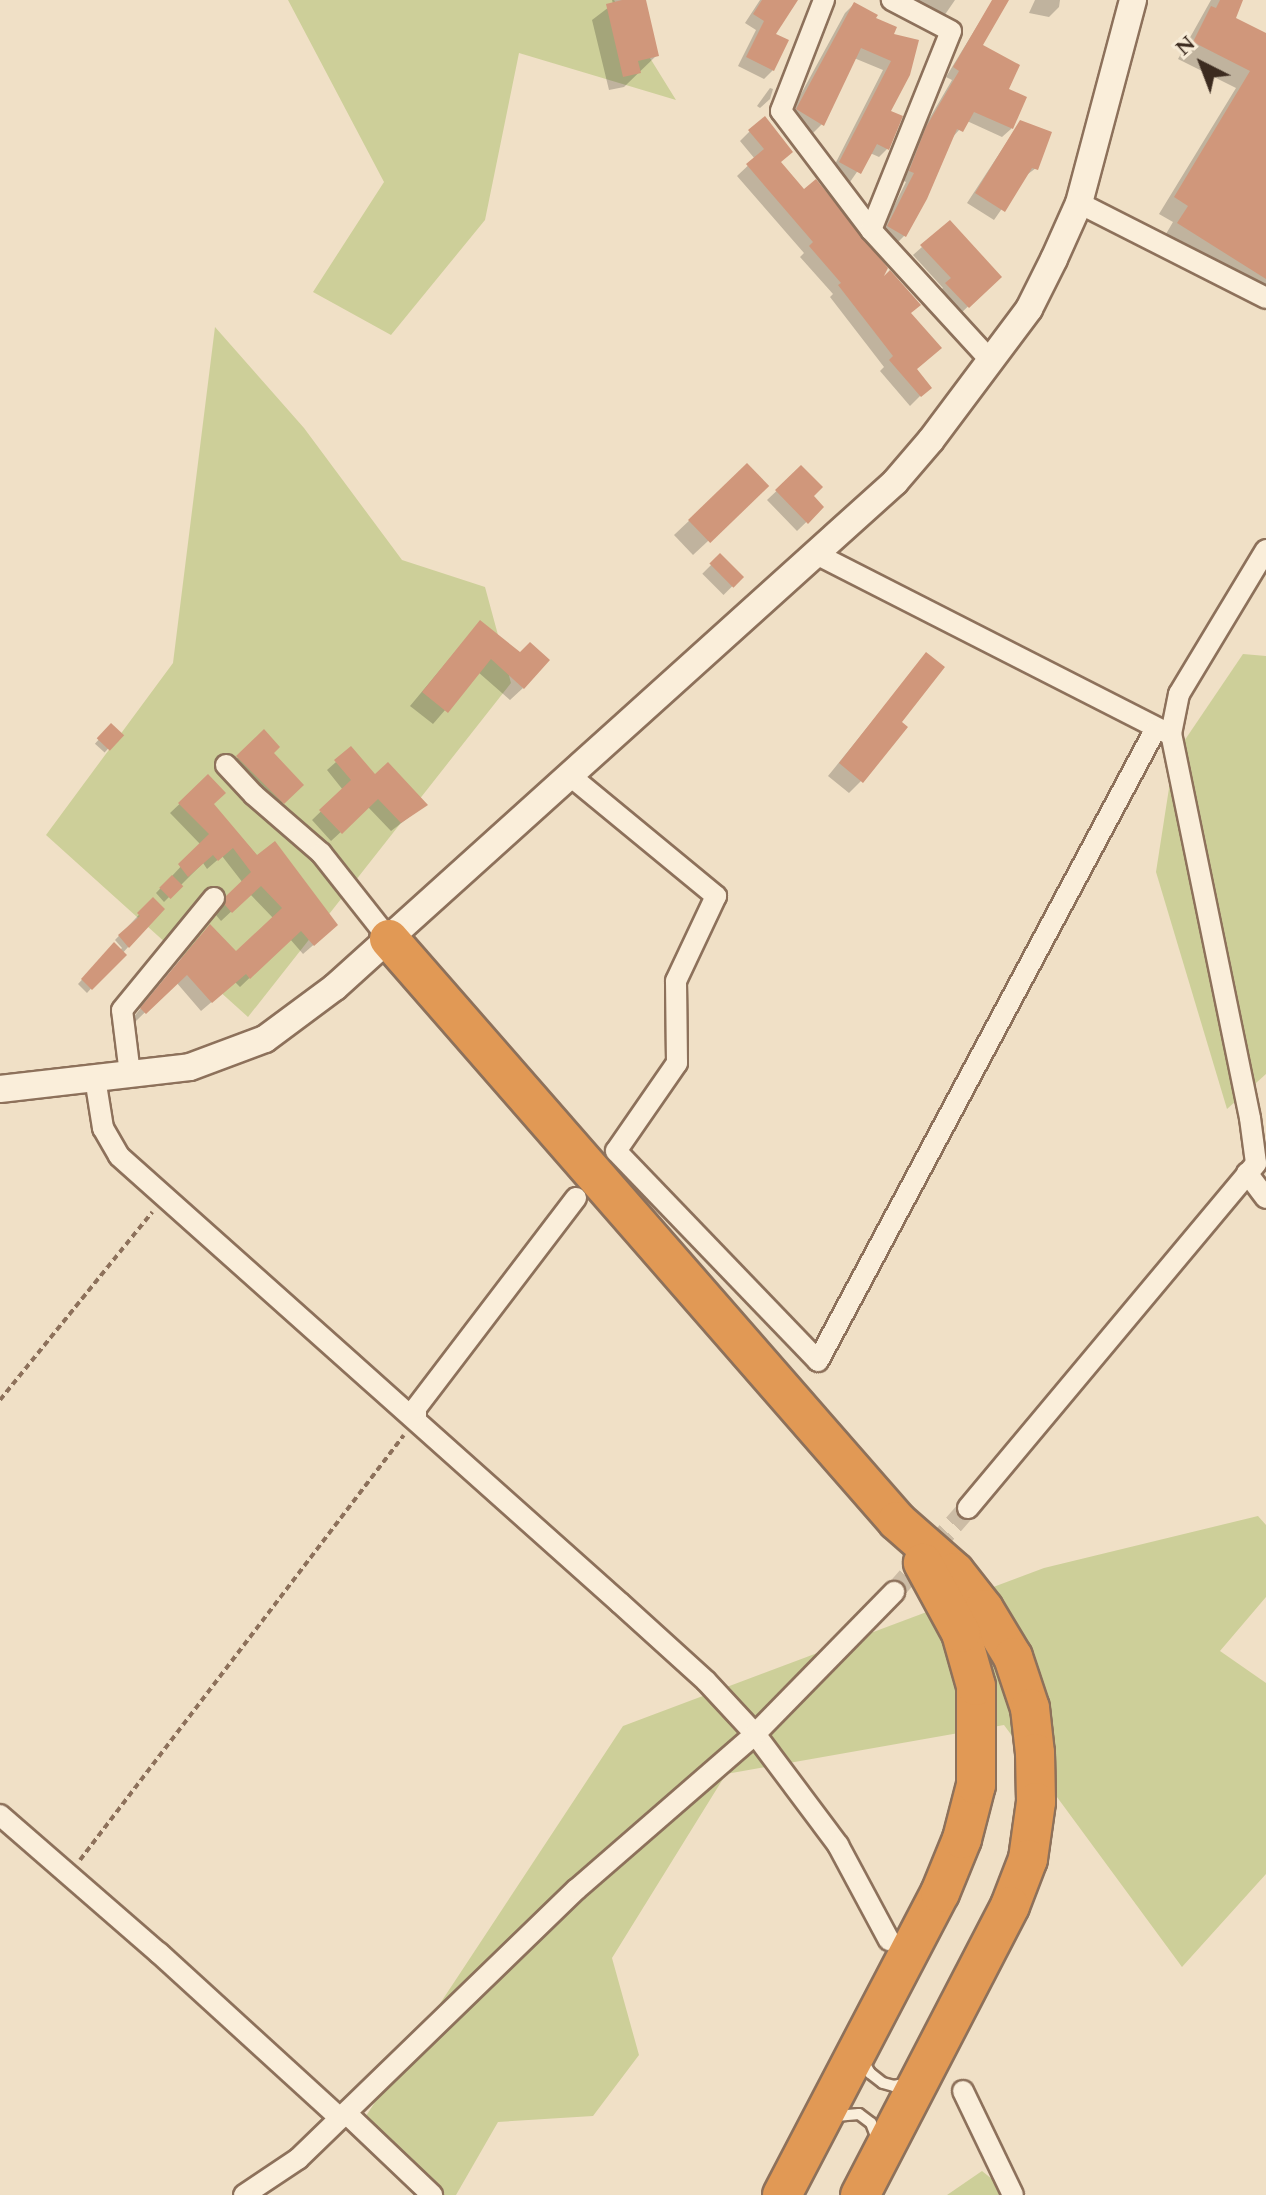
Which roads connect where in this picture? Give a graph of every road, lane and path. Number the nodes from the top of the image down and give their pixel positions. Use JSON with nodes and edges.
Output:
{"nodes":[{"id":1,"x":824,"y":0,"type":"edge"},
{"id":2,"x":892,"y":0,"type":"edge"},
{"id":3,"x":1133,"y":0,"type":"edge"},
{"id":4,"x":1079,"y":203,"type":"junction"},
{"id":5,"x":871,"y":230,"type":"junction"},
{"id":6,"x":1266,"y":298,"type":"edge"},
{"id":7,"x":991,"y":361,"type":"junction"},
{"id":8,"x":1266,"y":550,"type":"edge"},
{"id":9,"x":816,"y":554,"type":"junction"},
{"id":10,"x":1163,"y":732,"type":"junction"},
{"id":11,"x":226,"y":765,"type":"dead end"},
{"id":12,"x":568,"y":774,"type":"junction"},
{"id":13,"x":214,"y":898,"type":"dead end"},
{"id":14,"x":389,"y":939,"type":"junction"},
{"id":15,"x":130,"y":1074,"type":"junction"},
{"id":16,"x":95,"y":1078,"type":"junction"},
{"id":17,"x":0,"y":1089,"type":"edge"},
{"id":18,"x":1258,"y":1113,"type":"edge"},
{"id":19,"x":1247,"y":1173,"type":"junction"},
{"id":20,"x":164,"y":1197,"type":"junction"},
{"id":21,"x":576,"y":1198,"type":"dead end"},
{"id":22,"x":1266,"y":1198,"type":"edge"},
{"id":23,"x":0,"y":1400,"type":"edge"},
{"id":24,"x":416,"y":1420,"type":"junction"},
{"id":25,"x":968,"y":1508,"type":"tunnel mouth"},
{"id":26,"x":897,"y":1521,"type":"junction"},
{"id":27,"x":894,"y":1592,"type":"tunnel mouth"},
{"id":28,"x":755,"y":1734,"type":"junction"},
{"id":29,"x":0,"y":1815,"type":"edge"},
{"id":30,"x":69,"y":1875,"type":"junction"},
{"id":31,"x":889,"y":1940,"type":"dead end"},
{"id":32,"x":862,"y":2043,"type":"junction"},
{"id":33,"x":922,"y":2071,"type":"junction"},
{"id":34,"x":963,"y":2091,"type":"dead end"},
{"id":35,"x":343,"y":2115,"type":"junction"},
{"id":36,"x":815,"y":2132,"type":"junction"},
{"id":37,"x":868,"y":2180,"type":"edge"},
{"id":38,"x":244,"y":2195,"type":"edge"},
{"id":39,"x":432,"y":2195,"type":"edge"},
{"id":40,"x":782,"y":2195,"type":"edge"},
{"id":41,"x":1013,"y":2195,"type":"edge"}],
"edges":[{"from":1,"to":5,"type":"street"},
{"from":2,"to":5,"type":"street"},
{"from":3,"to":4,"type":"street"},
{"from":4,"to":6,"type":"street"},
{"from":4,"to":7,"type":"street"},
{"from":5,"to":7,"type":"street"},
{"from":7,"to":9,"type":"street"},
{"from":8,"to":10,"type":"street"},
{"from":9,"to":10,"type":"street"},
{"from":9,"to":12,"type":"street"},
{"from":10,"to":12,"type":"street"},
{"from":10,"to":18,"type":"street"},
{"from":11,"to":14,"type":"street"},
{"from":12,"to":14,"type":"street"},
{"from":13,"to":15,"type":"street"},
{"from":14,"to":15,"type":"street"},
{"from":14,"to":26,"type":"highway"},
{"from":15,"to":16,"type":"street"},
{"from":16,"to":17,"type":"street"},
{"from":16,"to":20,"type":"street"},
{"from":18,"to":19,"type":"street"},
{"from":19,"to":22,"type":"street"},
{"from":19,"to":25,"type":"street"},
{"from":20,"to":23,"type":"path"},
{"from":20,"to":24,"type":"street"},
{"from":21,"to":24,"type":"street"},
{"from":24,"to":28,"type":"street"},
{"from":24,"to":30,"type":"path"},
{"from":26,"to":32,"type":"highway"},
{"from":26,"to":33,"type":"highway"},
{"from":27,"to":28,"type":"street"},
{"from":28,"to":31,"type":"street"},
{"from":28,"to":35,"type":"street"},
{"from":29,"to":30,"type":"street"},
{"from":30,"to":35,"type":"street"},
{"from":32,"to":33,"type":"lane"},
{"from":32,"to":36,"type":"highway"},
{"from":33,"to":37,"type":"highway"},
{"from":34,"to":41,"type":"street"},
{"from":35,"to":38,"type":"street"},
{"from":35,"to":39,"type":"street"},
{"from":36,"to":37,"type":"lane"},
{"from":36,"to":40,"type":"highway"}]}
